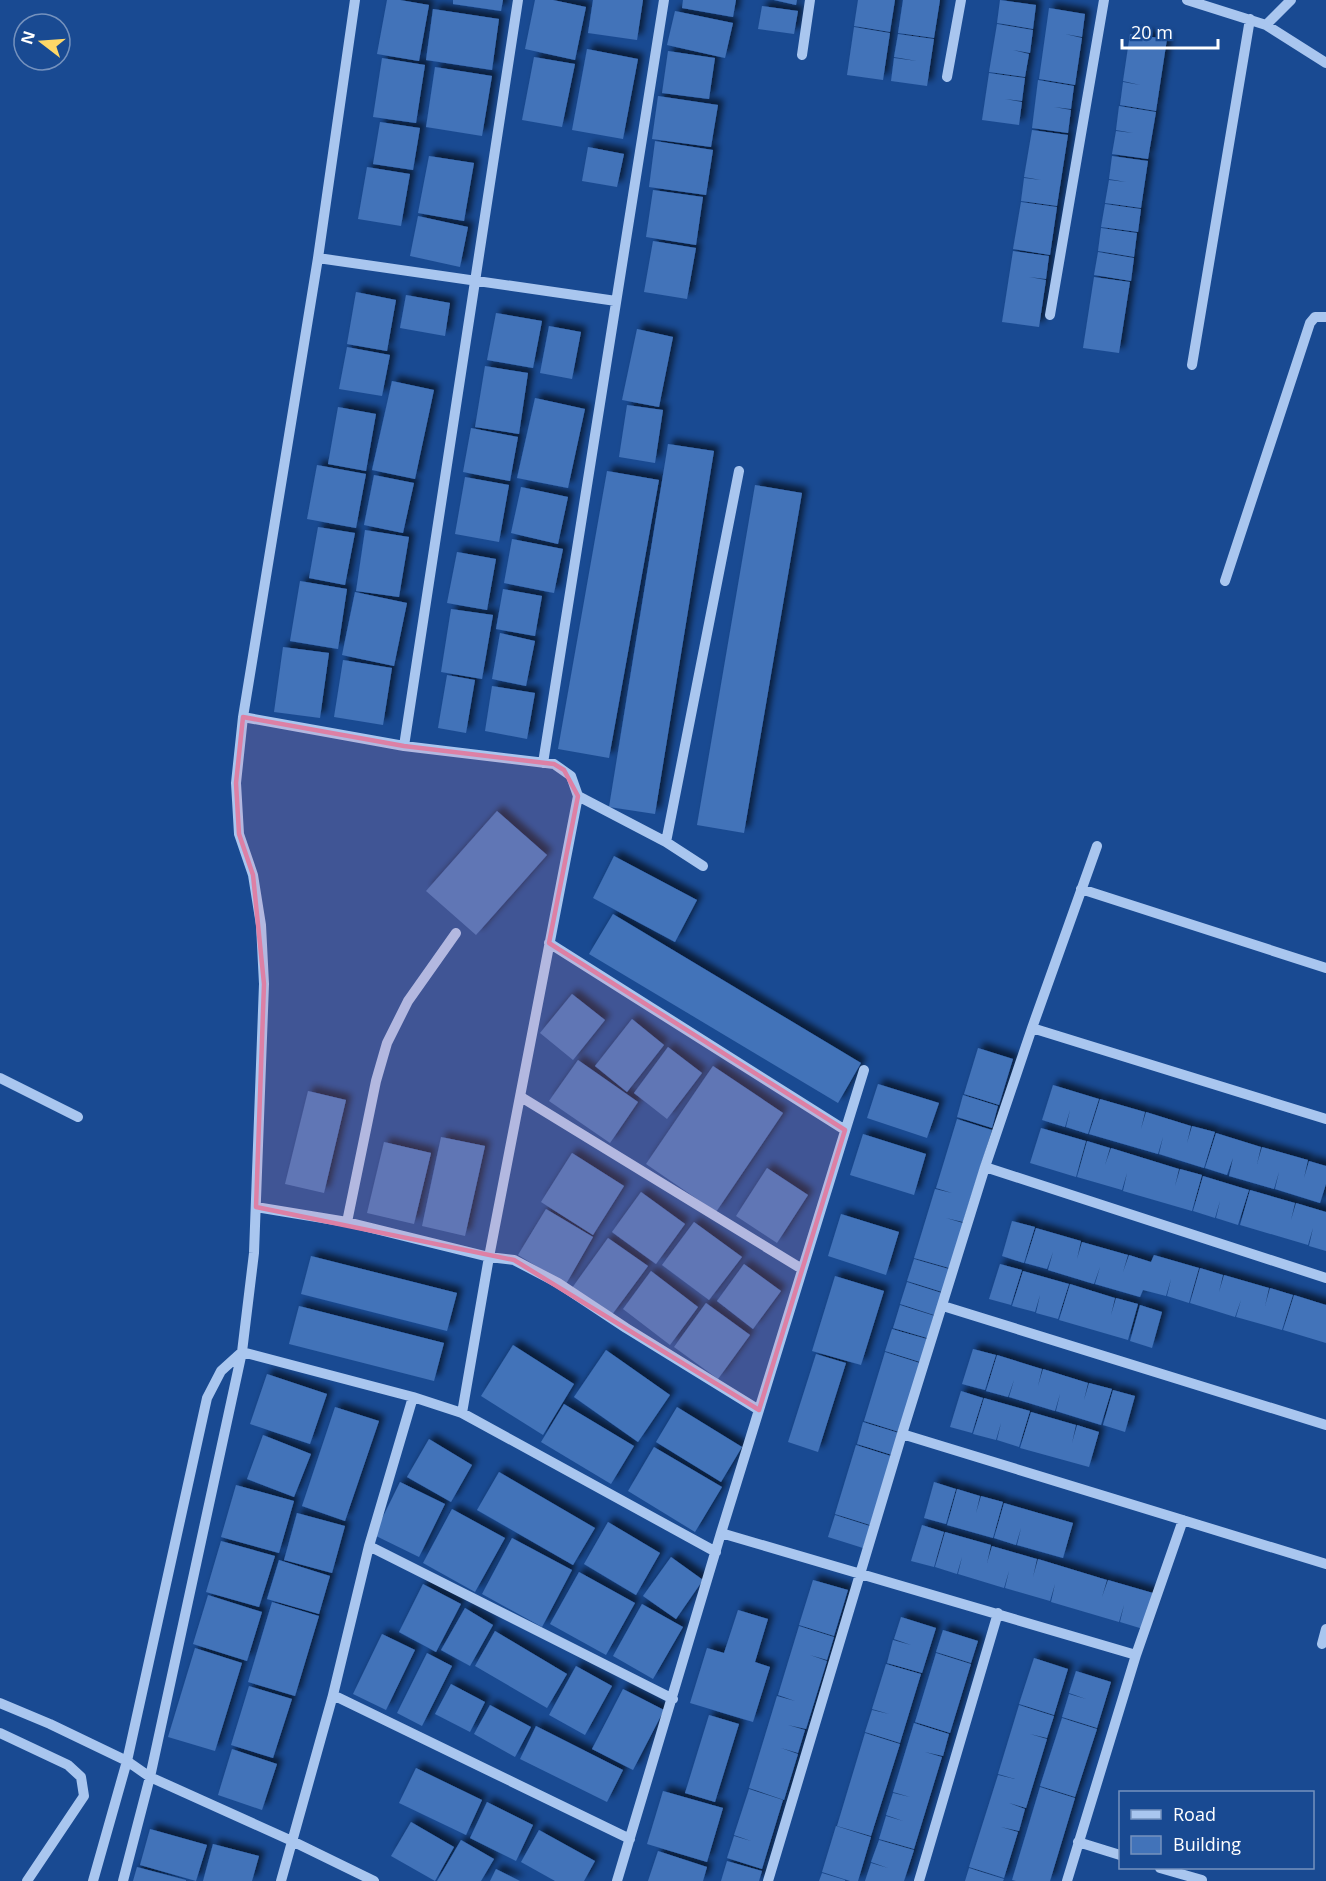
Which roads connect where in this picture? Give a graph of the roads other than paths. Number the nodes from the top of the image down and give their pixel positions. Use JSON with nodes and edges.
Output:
{"nodes":[{"id":1,"x":355,"y":0,"type":"edge"},
{"id":2,"x":518,"y":0,"type":"edge"},
{"id":3,"x":664,"y":0,"type":"edge"},
{"id":4,"x":810,"y":0,"type":"edge"},
{"id":5,"x":961,"y":0,"type":"edge"},
{"id":6,"x":1104,"y":0,"type":"edge"},
{"id":7,"x":1187,"y":0,"type":"edge"},
{"id":8,"x":1291,"y":0,"type":"edge"},
{"id":9,"x":1250,"y":19,"type":"junction"},
{"id":10,"x":1266,"y":25,"type":"junction"},
{"id":11,"x":802,"y":55,"type":"dead end"},
{"id":12,"x":1326,"y":63,"type":"edge"},
{"id":13,"x":947,"y":78,"type":"dead end"},
{"id":14,"x":318,"y":258,"type":"junction"},
{"id":15,"x":475,"y":281,"type":"junction"},
{"id":16,"x":616,"y":301,"type":"junction"},
{"id":17,"x":1050,"y":315,"type":"dead end"},
{"id":18,"x":1326,"y":317,"type":"edge"},
{"id":19,"x":1192,"y":365,"type":"dead end"},
{"id":20,"x":739,"y":471,"type":"dead end"},
{"id":21,"x":1225,"y":581,"type":"dead end"},
{"id":22,"x":243,"y":717,"type":"junction"},
{"id":23,"x":404,"y":746,"type":"junction"},
{"id":24,"x":543,"y":763,"type":"junction"},
{"id":25,"x":578,"y":796,"type":"junction"},
{"id":26,"x":666,"y":842,"type":"junction"},
{"id":27,"x":1097,"y":846,"type":"dead end"},
{"id":28,"x":704,"y":866,"type":"dead end"},
{"id":29,"x":1081,"y":889,"type":"junction"},
{"id":30,"x":456,"y":933,"type":"dead end"},
{"id":31,"x":549,"y":943,"type":"junction"},
{"id":32,"x":1326,"y":968,"type":"edge"},
{"id":33,"x":1032,"y":1028,"type":"junction"},
{"id":34,"x":864,"y":1070,"type":"dead end"},
{"id":35,"x":0,"y":1078,"type":"edge"},
{"id":36,"x":521,"y":1097,"type":"junction"},
{"id":37,"x":78,"y":1117,"type":"dead end"},
{"id":38,"x":1326,"y":1119,"type":"edge"},
{"id":39,"x":845,"y":1130,"type":"junction"},
{"id":40,"x":985,"y":1167,"type":"junction"},
{"id":41,"x":256,"y":1207,"type":"junction"},
{"id":42,"x":347,"y":1222,"type":"junction"},
{"id":43,"x":489,"y":1257,"type":"junction"},
{"id":44,"x":802,"y":1269,"type":"junction"},
{"id":45,"x":1326,"y":1278,"type":"edge"},
{"id":46,"x":943,"y":1306,"type":"junction"},
{"id":47,"x":242,"y":1352,"type":"junction"},
{"id":48,"x":413,"y":1397,"type":"junction"},
{"id":49,"x":759,"y":1410,"type":"junction"},
{"id":50,"x":462,"y":1413,"type":"junction"},
{"id":51,"x":1326,"y":1425,"type":"edge"},
{"id":52,"x":902,"y":1434,"type":"junction"},
{"id":53,"x":1183,"y":1520,"type":"junction"},
{"id":54,"x":721,"y":1533,"type":"junction"},
{"id":55,"x":369,"y":1546,"type":"junction"},
{"id":56,"x":716,"y":1552,"type":"junction"},
{"id":57,"x":1326,"y":1564,"type":"edge"},
{"id":58,"x":859,"y":1574,"type":"junction"},
{"id":59,"x":998,"y":1613,"type":"junction"},
{"id":60,"x":1326,"y":1629,"type":"edge"},
{"id":61,"x":1322,"y":1644,"type":"dead end"},
{"id":62,"x":1136,"y":1655,"type":"junction"},
{"id":63,"x":333,"y":1695,"type":"junction"},
{"id":64,"x":673,"y":1699,"type":"junction"},
{"id":65,"x":0,"y":1703,"type":"edge"},
{"id":66,"x":0,"y":1734,"type":"edge"},
{"id":67,"x":127,"y":1761,"type":"junction"},
{"id":68,"x":150,"y":1777,"type":"junction"},
{"id":69,"x":630,"y":1839,"type":"junction"},
{"id":70,"x":291,"y":1841,"type":"junction"},
{"id":71,"x":1078,"y":1842,"type":"junction"},
{"id":72,"x":1119,"y":1855,"type":"edge"},
{"id":73,"x":1164,"y":1869,"type":"edge"},
{"id":74,"x":1202,"y":1880,"type":"edge"},
{"id":75,"x":27,"y":1881,"type":"edge"},
{"id":76,"x":93,"y":1881,"type":"edge"},
{"id":77,"x":123,"y":1881,"type":"edge"},
{"id":78,"x":281,"y":1881,"type":"edge"},
{"id":79,"x":374,"y":1881,"type":"edge"},
{"id":80,"x":617,"y":1881,"type":"edge"},
{"id":81,"x":768,"y":1881,"type":"edge"},
{"id":82,"x":919,"y":1881,"type":"edge"},
{"id":83,"x":1067,"y":1881,"type":"edge"}],
"edges":[{"from":1,"to":14,"type":"street"},
{"from":2,"to":15,"type":"street"},
{"from":3,"to":16,"type":"street"},
{"from":4,"to":11,"type":"street"},
{"from":5,"to":13,"type":"street"},
{"from":6,"to":17,"type":"street"},
{"from":7,"to":9,"type":"street"},
{"from":8,"to":10,"type":"street"},
{"from":9,"to":10,"type":"street"},
{"from":9,"to":19,"type":"street"},
{"from":10,"to":12,"type":"street"},
{"from":14,"to":15,"type":"street"},
{"from":14,"to":22,"type":"street"},
{"from":15,"to":16,"type":"street"},
{"from":15,"to":23,"type":"street"},
{"from":16,"to":24,"type":"street"},
{"from":18,"to":21,"type":"street"},
{"from":20,"to":26,"type":"street"},
{"from":22,"to":23,"type":"street"},
{"from":22,"to":41,"type":"street"},
{"from":23,"to":24,"type":"street"},
{"from":24,"to":25,"type":"street"},
{"from":25,"to":26,"type":"street"},
{"from":25,"to":31,"type":"street"},
{"from":26,"to":28,"type":"street"},
{"from":27,"to":29,"type":"street"},
{"from":29,"to":32,"type":"street"},
{"from":29,"to":33,"type":"street"},
{"from":30,"to":42,"type":"street"},
{"from":31,"to":36,"type":"street"},
{"from":31,"to":39,"type":"street"},
{"from":33,"to":38,"type":"street"},
{"from":33,"to":40,"type":"street"},
{"from":34,"to":39,"type":"street"},
{"from":35,"to":37,"type":"street"},
{"from":36,"to":43,"type":"street"},
{"from":36,"to":44,"type":"street"},
{"from":39,"to":44,"type":"street"},
{"from":40,"to":45,"type":"street"},
{"from":40,"to":46,"type":"street"},
{"from":41,"to":42,"type":"street"},
{"from":41,"to":47,"type":"street"},
{"from":42,"to":43,"type":"street"},
{"from":43,"to":49,"type":"street"},
{"from":43,"to":50,"type":"street"},
{"from":44,"to":49,"type":"street"},
{"from":46,"to":51,"type":"street"},
{"from":46,"to":52,"type":"street"},
{"from":47,"to":48,"type":"street"},
{"from":47,"to":67,"type":"street"},
{"from":47,"to":68,"type":"street"},
{"from":48,"to":50,"type":"street"},
{"from":48,"to":55,"type":"street"},
{"from":49,"to":54,"type":"street"},
{"from":50,"to":56,"type":"street"},
{"from":52,"to":53,"type":"street"},
{"from":52,"to":58,"type":"street"},
{"from":53,"to":57,"type":"street"},
{"from":53,"to":62,"type":"street"},
{"from":54,"to":56,"type":"street"},
{"from":54,"to":58,"type":"street"},
{"from":55,"to":63,"type":"street"},
{"from":55,"to":64,"type":"street"},
{"from":56,"to":64,"type":"street"},
{"from":58,"to":59,"type":"street"},
{"from":58,"to":81,"type":"street"},
{"from":59,"to":62,"type":"street"},
{"from":59,"to":82,"type":"street"},
{"from":60,"to":61,"type":"street"},
{"from":62,"to":71,"type":"street"},
{"from":63,"to":69,"type":"street"},
{"from":63,"to":70,"type":"street"},
{"from":64,"to":69,"type":"street"},
{"from":65,"to":67,"type":"street"},
{"from":66,"to":75,"type":"street"},
{"from":67,"to":68,"type":"street"},
{"from":67,"to":76,"type":"street"},
{"from":68,"to":70,"type":"street"},
{"from":68,"to":77,"type":"street"},
{"from":69,"to":80,"type":"street"},
{"from":70,"to":78,"type":"street"},
{"from":70,"to":79,"type":"street"},
{"from":71,"to":72,"type":"street"},
{"from":71,"to":83,"type":"street"},
{"from":73,"to":74,"type":"street"}]}
